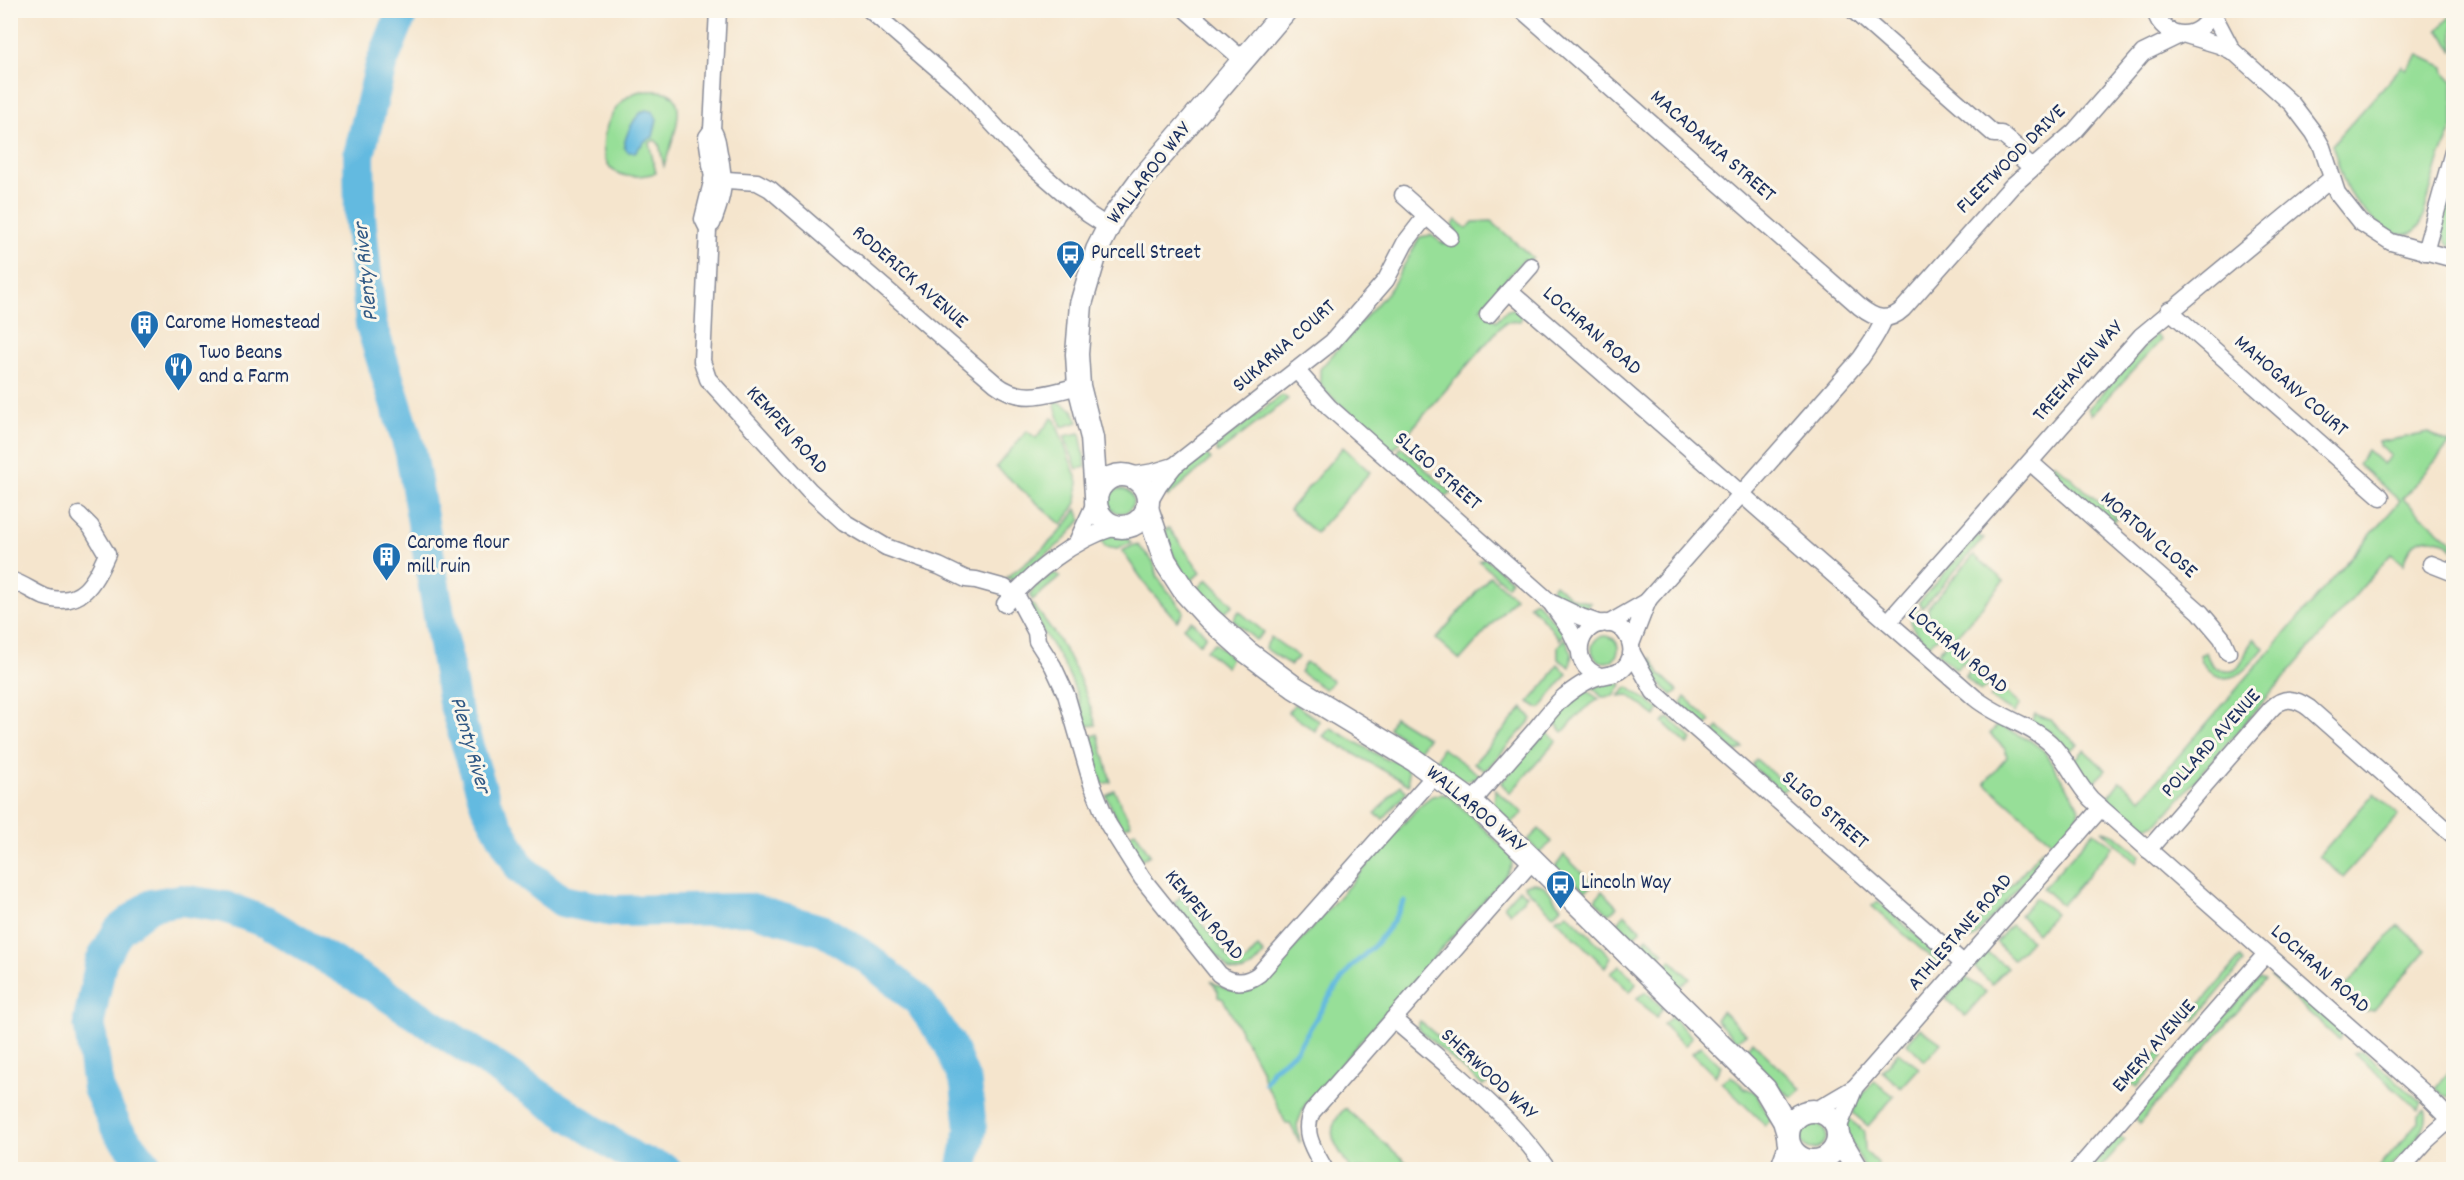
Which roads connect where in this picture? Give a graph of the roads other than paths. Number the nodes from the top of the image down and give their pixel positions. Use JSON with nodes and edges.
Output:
{"nodes":[{"id":1,"x":718,"y":10,"type":"edge"},
{"id":2,"x":870,"y":10,"type":"edge"},
{"id":3,"x":1186,"y":10,"type":"edge"},
{"id":4,"x":1286,"y":10,"type":"edge"},
{"id":5,"x":1522,"y":10,"type":"edge"},
{"id":6,"x":1853,"y":10,"type":"edge"},
{"id":7,"x":2211,"y":10,"type":"edge"},
{"id":8,"x":2156,"y":12,"type":"edge"},
{"id":9,"x":2183,"y":35,"type":"junction"},
{"id":10,"x":2234,"y":52,"type":"junction"},
{"id":11,"x":2143,"y":53,"type":"junction"},
{"id":12,"x":1243,"y":60,"type":"junction"},
{"id":13,"x":2454,"y":148,"type":"edge"},
{"id":14,"x":2026,"y":163,"type":"junction"},
{"id":15,"x":718,"y":179,"type":"junction"},
{"id":16,"x":2331,"y":179,"type":"junction"},
{"id":17,"x":1403,"y":195,"type":"dead end"},
{"id":18,"x":1426,"y":216,"type":"junction"},
{"id":19,"x":1108,"y":227,"type":"junction"},
{"id":20,"x":1450,"y":237,"type":"dead end"},
{"id":21,"x":2425,"y":252,"type":"junction"},
{"id":22,"x":2454,"y":260,"type":"edge"},
{"id":23,"x":1531,"y":266,"type":"dead end"},
{"id":24,"x":1509,"y":291,"type":"junction"},
{"id":25,"x":2169,"y":310,"type":"junction"},
{"id":26,"x":1488,"y":315,"type":"dead end"},
{"id":27,"x":1879,"y":317,"type":"junction"},
{"id":28,"x":1297,"y":371,"type":"junction"},
{"id":29,"x":1079,"y":387,"type":"junction"},
{"id":30,"x":1092,"y":438,"type":"junction"},
{"id":31,"x":2030,"y":462,"type":"junction"},
{"id":32,"x":1174,"y":466,"type":"junction"},
{"id":33,"x":1128,"y":475,"type":"junction"},
{"id":34,"x":1742,"y":494,"type":"junction"},
{"id":35,"x":2381,"y":497,"type":"dead end"},
{"id":36,"x":1096,"y":499,"type":"junction"},
{"id":37,"x":1148,"y":506,"type":"junction"},
{"id":38,"x":79,"y":515,"type":"dead end"},
{"id":39,"x":1117,"y":527,"type":"junction"},
{"id":40,"x":1077,"y":542,"type":"junction"},
{"id":41,"x":1165,"y":561,"type":"junction"},
{"id":42,"x":2431,"y":564,"type":"dead end"},
{"id":43,"x":2454,"y":573,"type":"edge"},
{"id":44,"x":10,"y":580,"type":"edge"},
{"id":45,"x":1009,"y":599,"type":"junction"},
{"id":46,"x":1648,"y":600,"type":"junction"},
{"id":47,"x":1551,"y":603,"type":"junction"},
{"id":48,"x":1888,"y":622,"type":"junction"},
{"id":49,"x":1604,"y":624,"type":"junction"},
{"id":50,"x":1631,"y":648,"type":"junction"},
{"id":51,"x":2228,"y":652,"type":"dead end"},
{"id":52,"x":1579,"y":653,"type":"junction"},
{"id":53,"x":1604,"y":676,"type":"junction"},
{"id":54,"x":1654,"y":692,"type":"junction"},
{"id":55,"x":1564,"y":697,"type":"junction"},
{"id":56,"x":1436,"y":774,"type":"junction"},
{"id":57,"x":1472,"y":802,"type":"junction"},
{"id":58,"x":2101,"y":808,"type":"junction"},
{"id":59,"x":2454,"y":836,"type":"edge"},
{"id":60,"x":2148,"y":850,"type":"junction"},
{"id":61,"x":1533,"y":860,"type":"junction"},
{"id":62,"x":2266,"y":954,"type":"junction"},
{"id":63,"x":1964,"y":964,"type":"junction"},
{"id":64,"x":1393,"y":1019,"type":"junction"},
{"id":65,"x":1855,"y":1087,"type":"junction"},
{"id":66,"x":1765,"y":1089,"type":"junction"},
{"id":67,"x":1813,"y":1111,"type":"junction"},
{"id":68,"x":2452,"y":1118,"type":"edge"},
{"id":69,"x":1838,"y":1134,"type":"junction"},
{"id":70,"x":1788,"y":1136,"type":"junction"},
{"id":71,"x":1807,"y":1164,"type":"edge"},
{"id":72,"x":1324,"y":1170,"type":"edge"},
{"id":73,"x":1548,"y":1170,"type":"edge"},
{"id":74,"x":1778,"y":1170,"type":"edge"},
{"id":75,"x":1841,"y":1170,"type":"edge"},
{"id":76,"x":1858,"y":1170,"type":"edge"},
{"id":77,"x":2077,"y":1170,"type":"edge"},
{"id":78,"x":2400,"y":1170,"type":"edge"}],
"edges":[{"from":1,"to":15,"type":"street","name":"KEMPEN ROAD"},
{"from":2,"to":19,"type":"street"},
{"from":3,"to":12,"type":"street"},
{"from":4,"to":12,"type":"street","name":"WALLAROO WAY"},
{"from":5,"to":27,"type":"street","name":"MACADAMIA STREET"},
{"from":6,"to":14,"type":"street"},
{"from":7,"to":9,"type":"street","name":"FLEETWOOD DRIVE"},
{"from":7,"to":10,"type":"street"},
{"from":8,"to":9,"type":"street"},
{"from":8,"to":11,"type":"street","name":"FLEETWOOD DRIVE"},
{"from":9,"to":10,"type":"street"},
{"from":9,"to":11,"type":"street","name":"FLEETWOOD DRIVE"},
{"from":10,"to":16,"type":"street"},
{"from":11,"to":14,"type":"street","name":"FLEETWOOD DRIVE"},
{"from":12,"to":19,"type":"street","name":"WALLAROO WAY"},
{"from":13,"to":21,"type":"street"},
{"from":14,"to":27,"type":"street","name":"FLEETWOOD DRIVE"},
{"from":15,"to":29,"type":"street","name":"RODERICK AVENUE"},
{"from":15,"to":45,"type":"street","name":"KEMPEN ROAD"},
{"from":16,"to":21,"type":"street"},
{"from":16,"to":25,"type":"street","name":"TREEHAVEN WAY"},
{"from":17,"to":18,"type":"street"},
{"from":18,"to":20,"type":"street"},
{"from":18,"to":28,"type":"street","name":"SUKARNA COURT"},
{"from":19,"to":29,"type":"street","name":"WALLAROO WAY"},
{"from":21,"to":22,"type":"street"},
{"from":23,"to":24,"type":"street","name":"LOCHRAN ROAD"},
{"from":24,"to":26,"type":"street","name":"LOCHRAN ROAD"},
{"from":24,"to":34,"type":"street","name":"LOCHRAN ROAD"},
{"from":25,"to":31,"type":"street","name":"TREEHAVEN WAY"},
{"from":25,"to":35,"type":"street","name":"MAHOGANY COURT"},
{"from":27,"to":34,"type":"street","name":"FLEETWOOD DRIVE"},
{"from":28,"to":32,"type":"street","name":"SUKARNA COURT"},
{"from":28,"to":47,"type":"street","name":"SLIGO STREET"},
{"from":29,"to":30,"type":"street","name":"WALLAROO WAY"},
{"from":30,"to":33,"type":"street","name":"WALLAROO WAY"},
{"from":30,"to":36,"type":"street","name":"WALLAROO WAY"},
{"from":31,"to":48,"type":"street","name":"TREEHAVEN WAY"},
{"from":31,"to":51,"type":"street","name":"MORTON CLOSE"},
{"from":32,"to":33,"type":"street","name":"SUKARNA COURT"},
{"from":32,"to":37,"type":"street","name":"SUKARNA COURT"},
{"from":33,"to":36,"type":"street"},
{"from":33,"to":37,"type":"street"},
{"from":34,"to":46,"type":"street","name":"FLEETWOOD DRIVE"},
{"from":34,"to":48,"type":"street","name":"LOCHRAN ROAD"},
{"from":36,"to":39,"type":"street"},
{"from":36,"to":40,"type":"street"},
{"from":37,"to":39,"type":"street"},
{"from":37,"to":41,"type":"street","name":"WALLAROO WAY"},
{"from":38,"to":44,"type":"street"},
{"from":39,"to":40,"type":"street"},
{"from":39,"to":41,"type":"street","name":"WALLAROO WAY"},
{"from":40,"to":45,"type":"street"},
{"from":41,"to":56,"type":"street","name":"WALLAROO WAY"},
{"from":42,"to":43,"type":"street"},
{"from":45,"to":56,"type":"street","name":"KEMPEN ROAD"},
{"from":46,"to":49,"type":"street","name":"FLEETWOOD DRIVE"},
{"from":46,"to":50,"type":"street","name":"FLEETWOOD DRIVE"},
{"from":47,"to":49,"type":"street","name":"SLIGO STREET"},
{"from":47,"to":52,"type":"street","name":"SLIGO STREET"},
{"from":48,"to":58,"type":"street","name":"LOCHRAN ROAD"},
{"from":49,"to":50,"type":"street"},
{"from":49,"to":52,"type":"street"},
{"from":50,"to":53,"type":"street"},
{"from":50,"to":54,"type":"street","name":"SLIGO STREET"},
{"from":52,"to":53,"type":"street"},
{"from":52,"to":55,"type":"street"},
{"from":53,"to":54,"type":"street","name":"SLIGO STREET"},
{"from":53,"to":55,"type":"street"},
{"from":54,"to":63,"type":"street","name":"SLIGO STREET"},
{"from":55,"to":57,"type":"street"},
{"from":56,"to":57,"type":"street","name":"WALLAROO WAY"},
{"from":57,"to":61,"type":"street","name":"WALLAROO WAY"},
{"from":58,"to":60,"type":"street","name":"LOCHRAN ROAD"},
{"from":58,"to":63,"type":"street","name":"ATHLESTANE ROAD"},
{"from":59,"to":60,"type":"street","name":"POLLARD AVENUE"},
{"from":60,"to":62,"type":"street","name":"LOCHRAN ROAD"},
{"from":61,"to":64,"type":"street"},
{"from":61,"to":66,"type":"street","name":"WALLAROO WAY"},
{"from":62,"to":68,"type":"street","name":"LOCHRAN ROAD"},
{"from":62,"to":77,"type":"street","name":"EMERY AVENUE"},
{"from":63,"to":65,"type":"street","name":"ATHLESTANE ROAD"},
{"from":64,"to":72,"type":"street"},
{"from":64,"to":73,"type":"street","name":"SHERWOOD WAY"},
{"from":65,"to":67,"type":"street","name":"ATHLESTANE ROAD"},
{"from":65,"to":69,"type":"street","name":"ATHLESTANE ROAD"},
{"from":66,"to":67,"type":"street","name":"WALLAROO WAY"},
{"from":66,"to":70,"type":"street","name":"WALLAROO WAY"},
{"from":67,"to":69,"type":"street"},
{"from":67,"to":70,"type":"street"},
{"from":68,"to":78,"type":"street"},
{"from":69,"to":71,"type":"street"},
{"from":69,"to":76,"type":"street"},
{"from":70,"to":71,"type":"street"},
{"from":70,"to":74,"type":"street"},
{"from":71,"to":75,"type":"street"}]}
